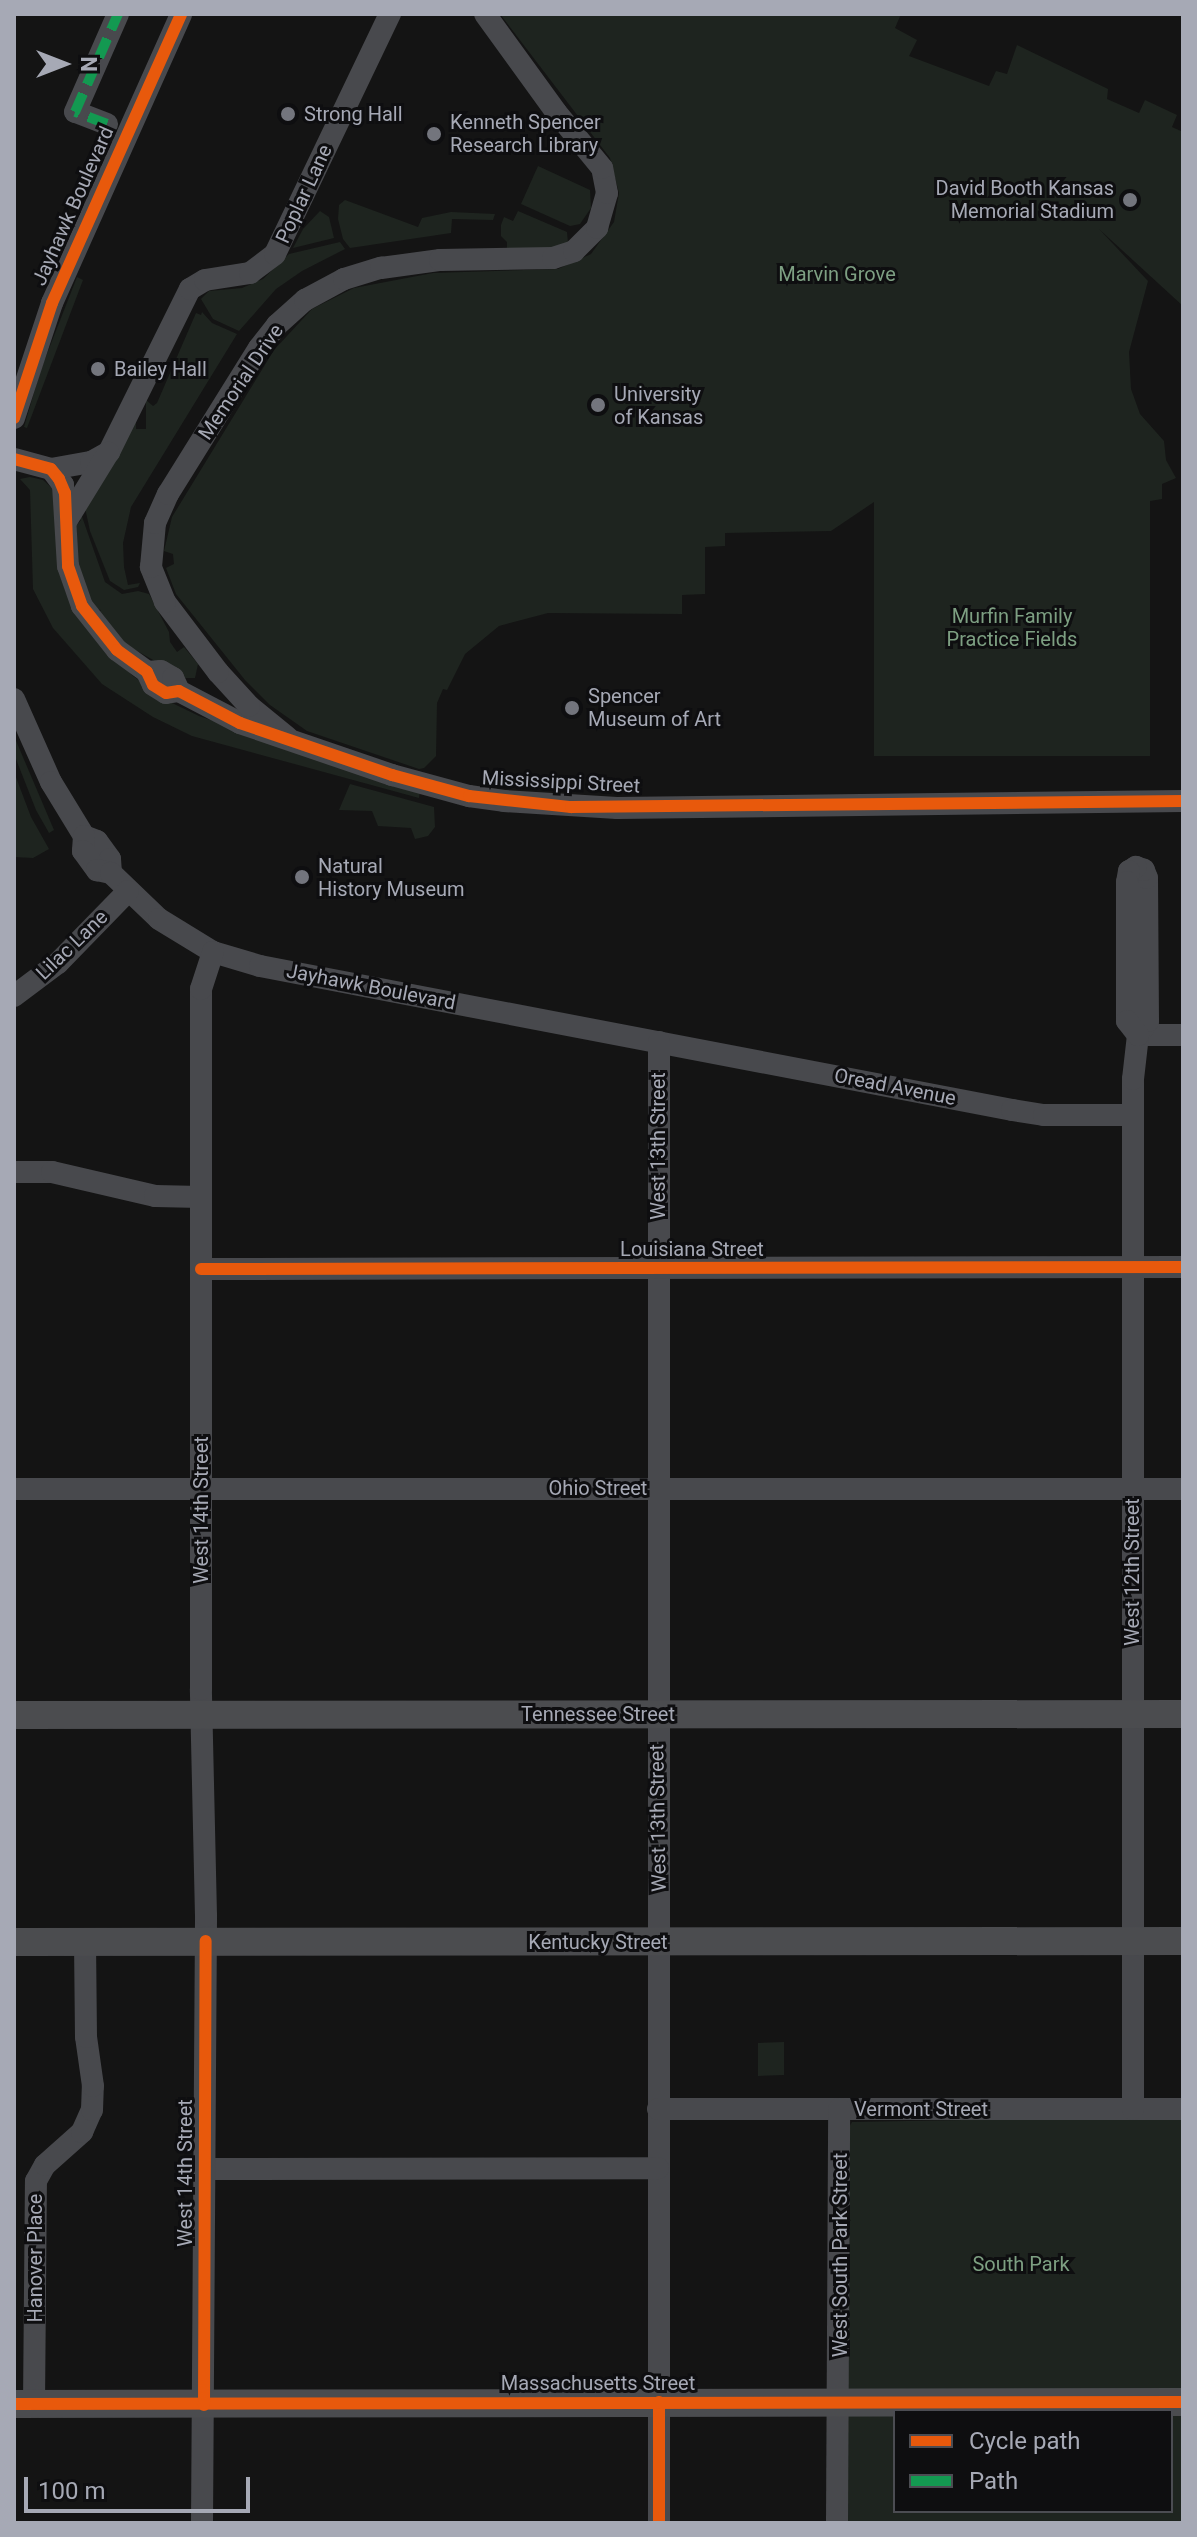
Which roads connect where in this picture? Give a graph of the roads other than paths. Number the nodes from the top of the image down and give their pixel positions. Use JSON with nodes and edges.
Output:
{"nodes":[{"id":1,"x":181,"y":14,"type":"edge"},
{"id":2,"x":390,"y":14,"type":"edge"},
{"id":3,"x":485,"y":14,"type":"edge"},
{"id":4,"x":107,"y":34,"type":"edge"},
{"id":5,"x":107,"y":124,"type":"dead end"},
{"id":6,"x":14,"y":418,"type":"edge"},
{"id":7,"x":109,"y":452,"type":"junction"},
{"id":8,"x":14,"y":459,"type":"edge"},
{"id":9,"x":51,"y":469,"type":"junction"},
{"id":10,"x":67,"y":520,"type":"junction"},
{"id":11,"x":218,"y":672,"type":"junction"},
{"id":12,"x":187,"y":696,"type":"junction"},
{"id":13,"x":14,"y":699,"type":"edge"},
{"id":14,"x":287,"y":737,"type":"junction"},
{"id":15,"x":1183,"y":801,"type":"edge"},
{"id":16,"x":128,"y":891,"type":"junction"},
{"id":17,"x":213,"y":952,"type":"junction"},
{"id":18,"x":14,"y":996,"type":"edge"},
{"id":19,"x":1138,"y":1035,"type":"junction"},
{"id":20,"x":1183,"y":1035,"type":"edge"},
{"id":21,"x":659,"y":1042,"type":"junction"},
{"id":22,"x":1133,"y":1115,"type":"junction"},
{"id":23,"x":14,"y":1172,"type":"edge"},
{"id":24,"x":201,"y":1197,"type":"junction"},
{"id":25,"x":1183,"y":1267,"type":"edge"},
{"id":26,"x":1133,"y":1268,"type":"junction"},
{"id":27,"x":201,"y":1269,"type":"junction"},
{"id":28,"x":658,"y":1269,"type":"junction"},
{"id":29,"x":657,"y":1488,"type":"junction"},
{"id":30,"x":14,"y":1489,"type":"edge"},
{"id":31,"x":201,"y":1489,"type":"junction"},
{"id":32,"x":1132,"y":1489,"type":"junction"},
{"id":33,"x":1183,"y":1489,"type":"edge"},
{"id":34,"x":657,"y":1714,"type":"junction"},
{"id":35,"x":1132,"y":1714,"type":"junction"},
{"id":36,"x":1183,"y":1714,"type":"edge"},
{"id":37,"x":14,"y":1715,"type":"edge"},
{"id":38,"x":203,"y":1715,"type":"junction"},
{"id":39,"x":206,"y":1941,"type":"junction"},
{"id":40,"x":1133,"y":1941,"type":"junction"},
{"id":41,"x":1183,"y":1941,"type":"edge"},
{"id":42,"x":14,"y":1942,"type":"edge"},
{"id":43,"x":85,"y":1942,"type":"junction"},
{"id":44,"x":658,"y":1942,"type":"junction"},
{"id":45,"x":658,"y":2109,"type":"junction"},
{"id":46,"x":839,"y":2109,"type":"junction"},
{"id":47,"x":1133,"y":2109,"type":"junction"},
{"id":48,"x":1183,"y":2109,"type":"edge"},
{"id":49,"x":658,"y":2168,"type":"junction"},
{"id":50,"x":205,"y":2169,"type":"junction"},
{"id":51,"x":659,"y":2402,"type":"junction"},
{"id":52,"x":839,"y":2402,"type":"junction"},
{"id":53,"x":1183,"y":2402,"type":"edge"},
{"id":54,"x":24,"y":2404,"type":"edge"},
{"id":55,"x":204,"y":2405,"type":"junction"},
{"id":56,"x":202,"y":2523,"type":"edge"},
{"id":57,"x":659,"y":2523,"type":"edge"},
{"id":58,"x":837,"y":2523,"type":"edge"}],
"edges":[{"from":1,"to":6,"type":"street","name":"Jayhawk Boulevard"},
{"from":2,"to":7,"type":"street","name":"Poplar Lane"},
{"from":3,"to":11,"type":"street","name":"Memorial Drive"},
{"from":4,"to":5,"type":"street"},
{"from":7,"to":9,"type":"street"},
{"from":7,"to":10,"type":"street","name":"Poplar Lane"},
{"from":8,"to":9,"type":"street"},
{"from":9,"to":10,"type":"street","name":"Mississippi Street"},
{"from":10,"to":12,"type":"street","name":"Mississippi Street"},
{"from":11,"to":12,"type":"street"},
{"from":11,"to":14,"type":"street","name":"Memorial Drive"},
{"from":12,"to":14,"type":"street","name":"Mississippi Street"},
{"from":13,"to":16,"type":"street","name":"Jayhawk Boulevard"},
{"from":14,"to":15,"type":"street","name":"Mississippi Street"},
{"from":16,"to":17,"type":"street","name":"Jayhawk Boulevard"},
{"from":16,"to":18,"type":"street","name":"Lilac Lane"},
{"from":17,"to":21,"type":"street","name":"Jayhawk Boulevard"},
{"from":17,"to":24,"type":"street","name":"West 14th Street"},
{"from":19,"to":19,"type":"street","name":"West 12th Street"},
{"from":19,"to":20,"type":"street"},
{"from":19,"to":22,"type":"street","name":"West 12th Street"},
{"from":21,"to":22,"type":"street","name":"Oread Avenue"},
{"from":21,"to":28,"type":"street","name":"West 13th Street"},
{"from":22,"to":26,"type":"street","name":"West 12th Street"},
{"from":23,"to":24,"type":"street"},
{"from":24,"to":27,"type":"street","name":"West 14th Street"},
{"from":25,"to":26,"type":"street","name":"Louisiana Street"},
{"from":26,"to":28,"type":"street","name":"Louisiana Street"},
{"from":26,"to":32,"type":"street","name":"West 12th Street"},
{"from":27,"to":28,"type":"street","name":"Louisiana Street"},
{"from":27,"to":31,"type":"street","name":"West 14th Street"},
{"from":28,"to":29,"type":"street","name":"West 13th Street"},
{"from":29,"to":31,"type":"street","name":"Ohio Street"},
{"from":29,"to":32,"type":"street","name":"Ohio Street"},
{"from":29,"to":34,"type":"street","name":"West 13th Street"},
{"from":30,"to":31,"type":"street","name":"Ohio Street"},
{"from":31,"to":38,"type":"street","name":"West 14th Street"},
{"from":32,"to":33,"type":"street","name":"Ohio Street"},
{"from":32,"to":35,"type":"street","name":"West 12th Street"},
{"from":34,"to":35,"type":"main road","name":"Tennessee Street"},
{"from":34,"to":38,"type":"main road","name":"Tennessee Street"},
{"from":34,"to":44,"type":"street","name":"West 13th Street"},
{"from":35,"to":36,"type":"main road","name":"Tennessee Street"},
{"from":35,"to":40,"type":"street","name":"West 12th Street"},
{"from":37,"to":38,"type":"main road","name":"Tennessee Street"},
{"from":38,"to":39,"type":"street","name":"West 14th Street"},
{"from":39,"to":43,"type":"main road","name":"Kentucky Street"},
{"from":39,"to":44,"type":"main road","name":"Kentucky Street"},
{"from":39,"to":50,"type":"street","name":"West 14th Street"},
{"from":40,"to":41,"type":"main road","name":"Kentucky Street"},
{"from":40,"to":44,"type":"main road","name":"Kentucky Street"},
{"from":40,"to":47,"type":"street","name":"West 12th Street"},
{"from":42,"to":43,"type":"main road","name":"Kentucky Street"},
{"from":43,"to":54,"type":"street","name":"Hanover Place"},
{"from":44,"to":45,"type":"street","name":"West 13th Street"},
{"from":45,"to":46,"type":"street","name":"Vermont Street"},
{"from":45,"to":49,"type":"street","name":"West 13th Street"},
{"from":46,"to":47,"type":"street","name":"Vermont Street"},
{"from":46,"to":52,"type":"street","name":"West South Park Street"},
{"from":47,"to":48,"type":"street","name":"Vermont Street"},
{"from":49,"to":50,"type":"street"},
{"from":49,"to":51,"type":"street","name":"West 13th Street"},
{"from":50,"to":55,"type":"street","name":"West 14th Street"},
{"from":51,"to":52,"type":"main road","name":"Massachusetts Street"},
{"from":51,"to":55,"type":"main road","name":"Massachusetts Street"},
{"from":51,"to":57,"type":"street","name":"West 13th Street"},
{"from":52,"to":53,"type":"main road","name":"Massachusetts Street"},
{"from":52,"to":58,"type":"street","name":"West South Park Street"},
{"from":54,"to":55,"type":"main road","name":"Massachusetts Street"},
{"from":55,"to":56,"type":"street","name":"West 14th Street"}]}
